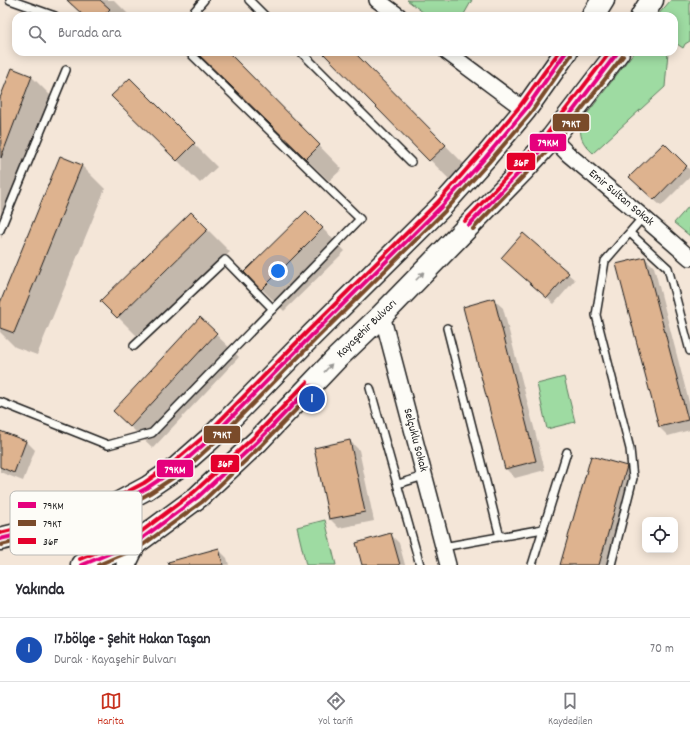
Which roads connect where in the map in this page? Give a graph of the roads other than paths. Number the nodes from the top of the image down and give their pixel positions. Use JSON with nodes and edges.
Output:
{"nodes":[{"id":1,"x":10,"y":0,"type":"edge"},
{"id":2,"x":204,"y":0,"type":"edge"},
{"id":3,"x":249,"y":0,"type":"edge"},
{"id":4,"x":377,"y":0,"type":"edge"},
{"id":5,"x":602,"y":0,"type":"edge"},
{"id":6,"x":652,"y":0,"type":"edge"},
{"id":7,"x":44,"y":12,"type":"edge"},
{"id":8,"x":194,"y":12,"type":"edge"},
{"id":9,"x":261,"y":12,"type":"edge"},
{"id":10,"x":394,"y":12,"type":"edge"},
{"id":11,"x":594,"y":12,"type":"edge"},
{"id":12,"x":644,"y":12,"type":"edge"},
{"id":13,"x":193,"y":56,"type":"edge"},
{"id":14,"x":305,"y":56,"type":"edge"},
{"id":15,"x":452,"y":56,"type":"edge"},
{"id":16,"x":566,"y":56,"type":"edge"},
{"id":17,"x":603,"y":56,"type":"edge"},
{"id":18,"x":615,"y":56,"type":"edge"},
{"id":19,"x":66,"y":70,"type":"dead end"},
{"id":20,"x":593,"y":86,"type":"junction"},
{"id":21,"x":525,"y":110,"type":"junction"},
{"id":22,"x":552,"y":138,"type":"junction"},
{"id":23,"x":411,"y":162,"type":"dead end"},
{"id":24,"x":441,"y":207,"type":"junction"},
{"id":25,"x":644,"y":217,"type":"junction"},
{"id":26,"x":0,"y":230,"type":"edge"},
{"id":27,"x":464,"y":231,"type":"junction"},
{"id":28,"x":630,"y":233,"type":"junction"},
{"id":29,"x":690,"y":258,"type":"edge"},
{"id":30,"x":273,"y":309,"type":"junction"},
{"id":31,"x":382,"y":315,"type":"junction"},
{"id":32,"x":447,"y":328,"type":"dead end"},
{"id":33,"x":134,"y":346,"type":"dead end"},
{"id":34,"x":690,"y":351,"type":"edge"},
{"id":35,"x":370,"y":388,"type":"dead end"},
{"id":36,"x":0,"y":402,"type":"edge"},
{"id":37,"x":567,"y":452,"type":"dead end"},
{"id":38,"x":424,"y":476,"type":"junction"},
{"id":39,"x":398,"y":484,"type":"junction"},
{"id":40,"x":141,"y":491,"type":"edge"},
{"id":41,"x":543,"y":529,"type":"junction"},
{"id":42,"x":10,"y":537,"type":"edge"},
{"id":43,"x":500,"y":537,"type":"junction"},
{"id":44,"x":142,"y":538,"type":"edge"},
{"id":45,"x":0,"y":539,"type":"edge"},
{"id":46,"x":443,"y":547,"type":"junction"},
{"id":47,"x":106,"y":555,"type":"edge"},
{"id":48,"x":131,"y":555,"type":"edge"},
{"id":49,"x":82,"y":565,"type":"edge"},
{"id":50,"x":126,"y":565,"type":"edge"},
{"id":51,"x":420,"y":565,"type":"edge"},
{"id":52,"x":448,"y":565,"type":"edge"},
{"id":53,"x":532,"y":565,"type":"edge"},
{"id":54,"x":611,"y":565,"type":"edge"}],
"edges":[{"from":1,"to":7,"type":"lane"},
{"from":2,"to":8,"type":"lane"},
{"from":3,"to":9,"type":"lane"},
{"from":4,"to":10,"type":"street"},
{"from":5,"to":11,"type":"main road"},
{"from":6,"to":12,"type":"main road"},
{"from":13,"to":30,"type":"lane"},
{"from":14,"to":23,"type":"lane"},
{"from":15,"to":21,"type":"street"},
{"from":16,"to":21,"type":"main road"},
{"from":17,"to":20,"type":"main road"},
{"from":18,"to":20,"type":"main road","name":"Kayaşehir Bulvarı"},
{"from":19,"to":26,"type":"lane"},
{"from":20,"to":22,"type":"main road","name":"Kayaşehir Bulvarı"},
{"from":21,"to":24,"type":"main road"},
{"from":22,"to":25,"type":"street","name":"Emir Sultan Sokak"},
{"from":22,"to":27,"type":"main road","name":"Kayaşehir Bulvarı"},
{"from":24,"to":27,"type":"main road"},
{"from":24,"to":40,"type":"main road"},
{"from":25,"to":28,"type":"lane"},
{"from":25,"to":29,"type":"street","name":"Emir Sultan Sokak"},
{"from":31,"to":27,"type":"main road","name":"Kayaşehir Bulvarı","one_way":true},
{"from":28,"to":34,"type":"lane"},
{"from":28,"to":54,"type":"lane"},
{"from":30,"to":33,"type":"lane"},
{"from":30,"to":36,"type":"lane"},
{"from":31,"to":38,"type":"street","name":"Selçuklu Sokak"},
{"from":44,"to":31,"type":"main road","name":"Kayaşehir Bulvarı","one_way":true},
{"from":32,"to":43,"type":"lane"},
{"from":35,"to":39,"type":"lane"},
{"from":37,"to":41,"type":"lane"},
{"from":38,"to":39,"type":"lane"},
{"from":38,"to":46,"type":"street","name":"Selçuklu Sokak"},
{"from":39,"to":51,"type":"lane"},
{"from":41,"to":43,"type":"lane"},
{"from":41,"to":53,"type":"lane"},
{"from":42,"to":45,"type":"main road"},
{"from":43,"to":46,"type":"lane"},
{"from":46,"to":52,"type":"street","name":"Selçuklu Sokak"},
{"from":47,"to":49,"type":"main road","name":"Kayaşehir Bulvarı"},
{"from":48,"to":50,"type":"street"}]}
